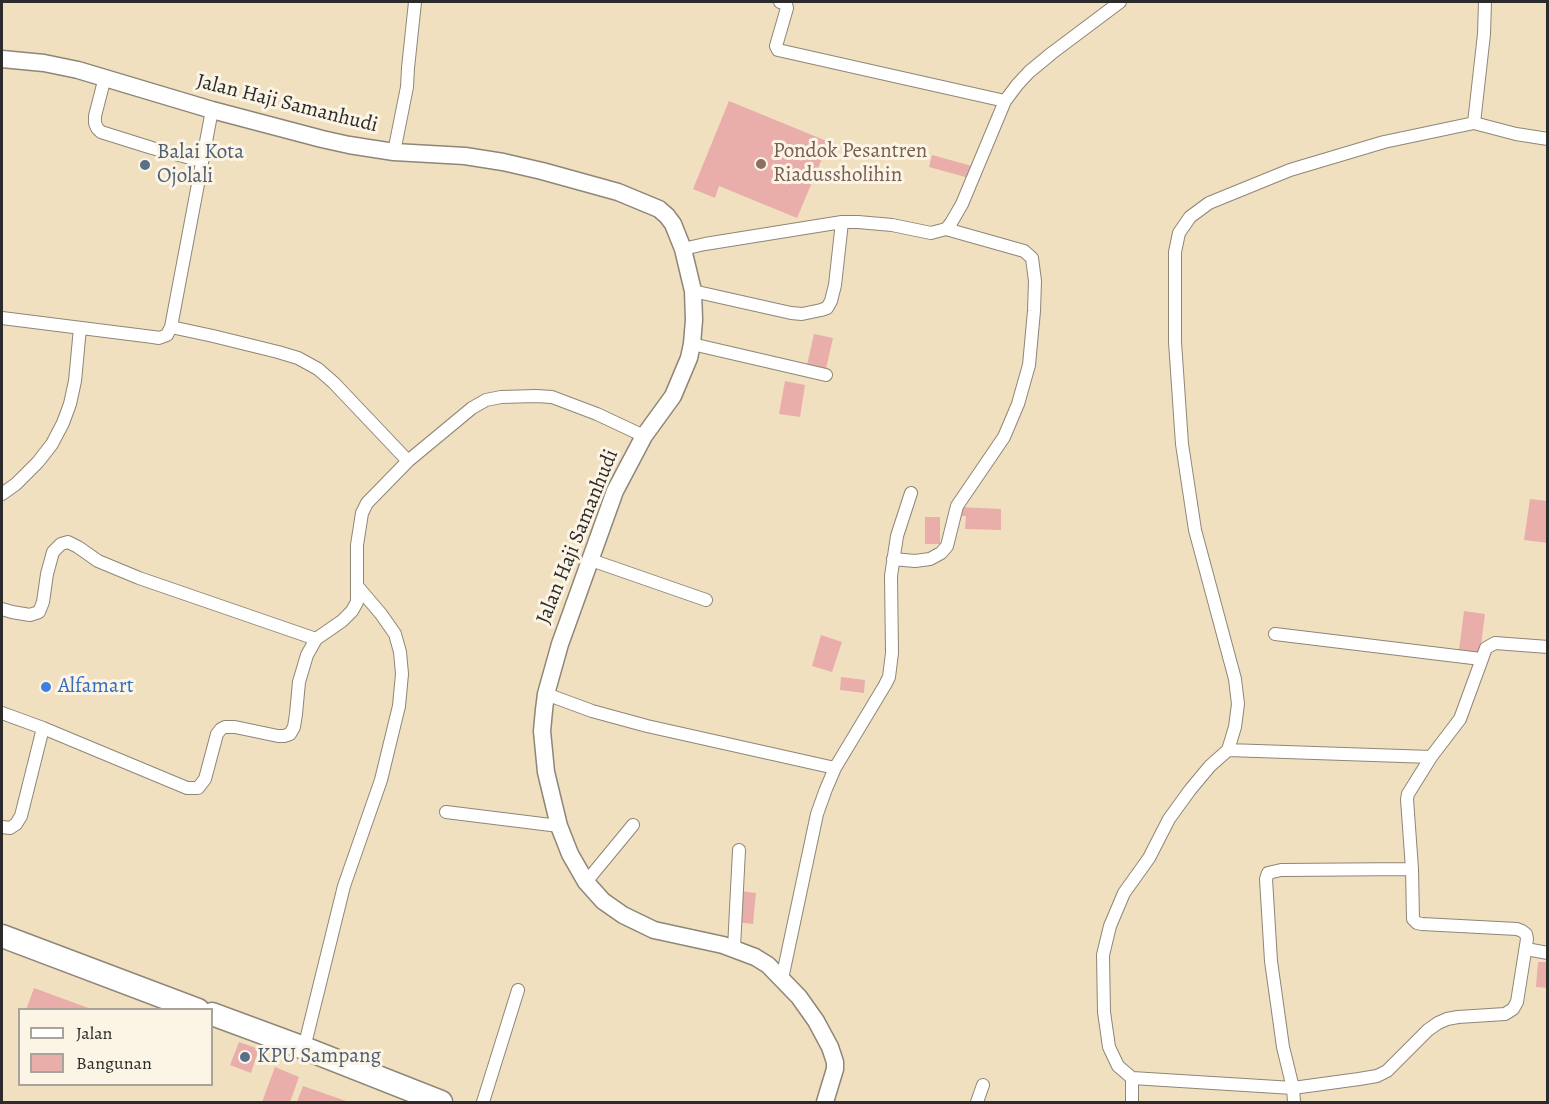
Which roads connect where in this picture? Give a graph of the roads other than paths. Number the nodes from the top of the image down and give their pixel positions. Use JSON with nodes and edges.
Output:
{"nodes":[{"id":1,"x":415,"y":2,"type":"edge"},
{"id":2,"x":780,"y":2,"type":"edge"},
{"id":3,"x":1120,"y":2,"type":"edge"},
{"id":4,"x":1485,"y":2,"type":"edge"},
{"id":5,"x":2,"y":58,"type":"edge"},
{"id":6,"x":105,"y":77,"type":"junction"},
{"id":7,"x":1005,"y":101,"type":"junction"},
{"id":8,"x":212,"y":110,"type":"junction"},
{"id":9,"x":1474,"y":123,"type":"junction"},
{"id":10,"x":1548,"y":139,"type":"edge"},
{"id":11,"x":394,"y":152,"type":"junction"},
{"id":12,"x":202,"y":161,"type":"junction"},
{"id":13,"x":842,"y":222,"type":"junction"},
{"id":14,"x":946,"y":229,"type":"junction"},
{"id":15,"x":683,"y":249,"type":"junction"},
{"id":16,"x":693,"y":291,"type":"junction"},
{"id":17,"x":2,"y":318,"type":"edge"},
{"id":18,"x":171,"y":327,"type":"junction"},
{"id":19,"x":80,"y":328,"type":"junction"},
{"id":20,"x":692,"y":344,"type":"junction"},
{"id":21,"x":826,"y":375,"type":"dead end"},
{"id":22,"x":644,"y":436,"type":"junction"},
{"id":23,"x":408,"y":461,"type":"junction"},
{"id":24,"x":911,"y":493,"type":"dead end"},
{"id":25,"x":2,"y":494,"type":"edge"},
{"id":26,"x":591,"y":560,"type":"junction"},
{"id":27,"x":893,"y":560,"type":"junction"},
{"id":28,"x":358,"y":587,"type":"junction"},
{"id":29,"x":706,"y":600,"type":"dead end"},
{"id":30,"x":2,"y":609,"type":"edge"},
{"id":31,"x":1275,"y":634,"type":"dead end"},
{"id":32,"x":316,"y":639,"type":"junction"},
{"id":33,"x":1548,"y":647,"type":"edge"},
{"id":34,"x":1481,"y":659,"type":"junction"},
{"id":35,"x":546,"y":694,"type":"junction"},
{"id":36,"x":2,"y":713,"type":"edge"},
{"id":37,"x":43,"y":729,"type":"junction"},
{"id":38,"x":1228,"y":750,"type":"junction"},
{"id":39,"x":1431,"y":757,"type":"junction"},
{"id":40,"x":834,"y":768,"type":"junction"},
{"id":41,"x":446,"y":812,"type":"dead end"},
{"id":42,"x":633,"y":825,"type":"dead end"},
{"id":43,"x":560,"y":826,"type":"junction"},
{"id":44,"x":2,"y":827,"type":"edge"},
{"id":45,"x":739,"y":850,"type":"dead end"},
{"id":46,"x":1412,"y":869,"type":"junction"},
{"id":47,"x":586,"y":882,"type":"junction"},
{"id":48,"x":2,"y":936,"type":"edge"},
{"id":49,"x":734,"y":948,"type":"junction"},
{"id":50,"x":1526,"y":949,"type":"junction"},
{"id":51,"x":1548,"y":953,"type":"edge"},
{"id":52,"x":782,"y":979,"type":"junction"},
{"id":53,"x":518,"y":990,"type":"dead end"},
{"id":54,"x":193,"y":1008,"type":"edge"},
{"id":55,"x":213,"y":1014,"type":"edge"},
{"id":56,"x":304,"y":1048,"type":"junction"},
{"id":57,"x":1132,"y":1078,"type":"junction"},
{"id":58,"x":983,"y":1085,"type":"dead end"},
{"id":59,"x":1293,"y":1088,"type":"junction"},
{"id":60,"x":441,"y":1102,"type":"edge"},
{"id":61,"x":483,"y":1102,"type":"edge"},
{"id":62,"x":825,"y":1102,"type":"edge"},
{"id":63,"x":977,"y":1102,"type":"edge"},
{"id":64,"x":1132,"y":1102,"type":"edge"},
{"id":65,"x":1294,"y":1102,"type":"edge"}],
"edges":[{"from":1,"to":11,"type":"street"},
{"from":2,"to":7,"type":"street"},
{"from":3,"to":7,"type":"street"},
{"from":4,"to":9,"type":"street"},
{"from":5,"to":6,"type":"street","name":"Jalan Haji Samanhudi"},
{"from":6,"to":8,"type":"street","name":"Jalan Haji Samanhudi"},
{"from":6,"to":12,"type":"street"},
{"from":7,"to":14,"type":"street"},
{"from":8,"to":11,"type":"street","name":"Jalan Haji Samanhudi"},
{"from":8,"to":12,"type":"street"},
{"from":9,"to":10,"type":"street"},
{"from":9,"to":38,"type":"street"},
{"from":11,"to":15,"type":"street","name":"Jalan Haji Samanhudi"},
{"from":12,"to":18,"type":"street"},
{"from":13,"to":14,"type":"street"},
{"from":13,"to":15,"type":"street"},
{"from":13,"to":16,"type":"street"},
{"from":14,"to":27,"type":"street"},
{"from":15,"to":16,"type":"street","name":"Jalan Haji Samanhudi"},
{"from":16,"to":20,"type":"street","name":"Jalan Haji Samanhudi"},
{"from":17,"to":19,"type":"street"},
{"from":18,"to":19,"type":"street"},
{"from":18,"to":23,"type":"street"},
{"from":19,"to":25,"type":"street"},
{"from":20,"to":21,"type":"street"},
{"from":20,"to":22,"type":"street","name":"Jalan Haji Samanhudi"},
{"from":22,"to":23,"type":"street"},
{"from":22,"to":26,"type":"street","name":"Jalan Haji Samanhudi"},
{"from":23,"to":28,"type":"street"},
{"from":24,"to":27,"type":"street"},
{"from":26,"to":29,"type":"street"},
{"from":26,"to":35,"type":"street","name":"Jalan Haji Samanhudi"},
{"from":27,"to":40,"type":"street"},
{"from":28,"to":32,"type":"street"},
{"from":28,"to":56,"type":"street"},
{"from":30,"to":32,"type":"street"},
{"from":31,"to":34,"type":"street"},
{"from":32,"to":37,"type":"street"},
{"from":33,"to":34,"type":"street"},
{"from":34,"to":39,"type":"street"},
{"from":35,"to":40,"type":"street"},
{"from":35,"to":43,"type":"street","name":"Jalan Haji Samanhudi"},
{"from":36,"to":37,"type":"street"},
{"from":37,"to":44,"type":"street"},
{"from":38,"to":39,"type":"street"},
{"from":38,"to":57,"type":"street"},
{"from":39,"to":46,"type":"street"},
{"from":40,"to":52,"type":"street"},
{"from":41,"to":43,"type":"street"},
{"from":42,"to":47,"type":"street"},
{"from":43,"to":47,"type":"street","name":"Jalan Haji Samanhudi"},
{"from":45,"to":49,"type":"street"},
{"from":46,"to":50,"type":"street"},
{"from":46,"to":59,"type":"street"},
{"from":47,"to":49,"type":"street","name":"Jalan Haji Samanhudi"},
{"from":48,"to":54,"type":"highway"},
{"from":49,"to":52,"type":"street","name":"Jalan Haji Samanhudi"},
{"from":50,"to":51,"type":"street"},
{"from":50,"to":59,"type":"street"},
{"from":52,"to":62,"type":"street","name":"Jalan Haji Samanhudi"},
{"from":53,"to":61,"type":"street"},
{"from":55,"to":56,"type":"highway"},
{"from":56,"to":60,"type":"highway"},
{"from":57,"to":59,"type":"street"},
{"from":57,"to":64,"type":"street"},
{"from":58,"to":63,"type":"street"},
{"from":59,"to":65,"type":"street"}]}
